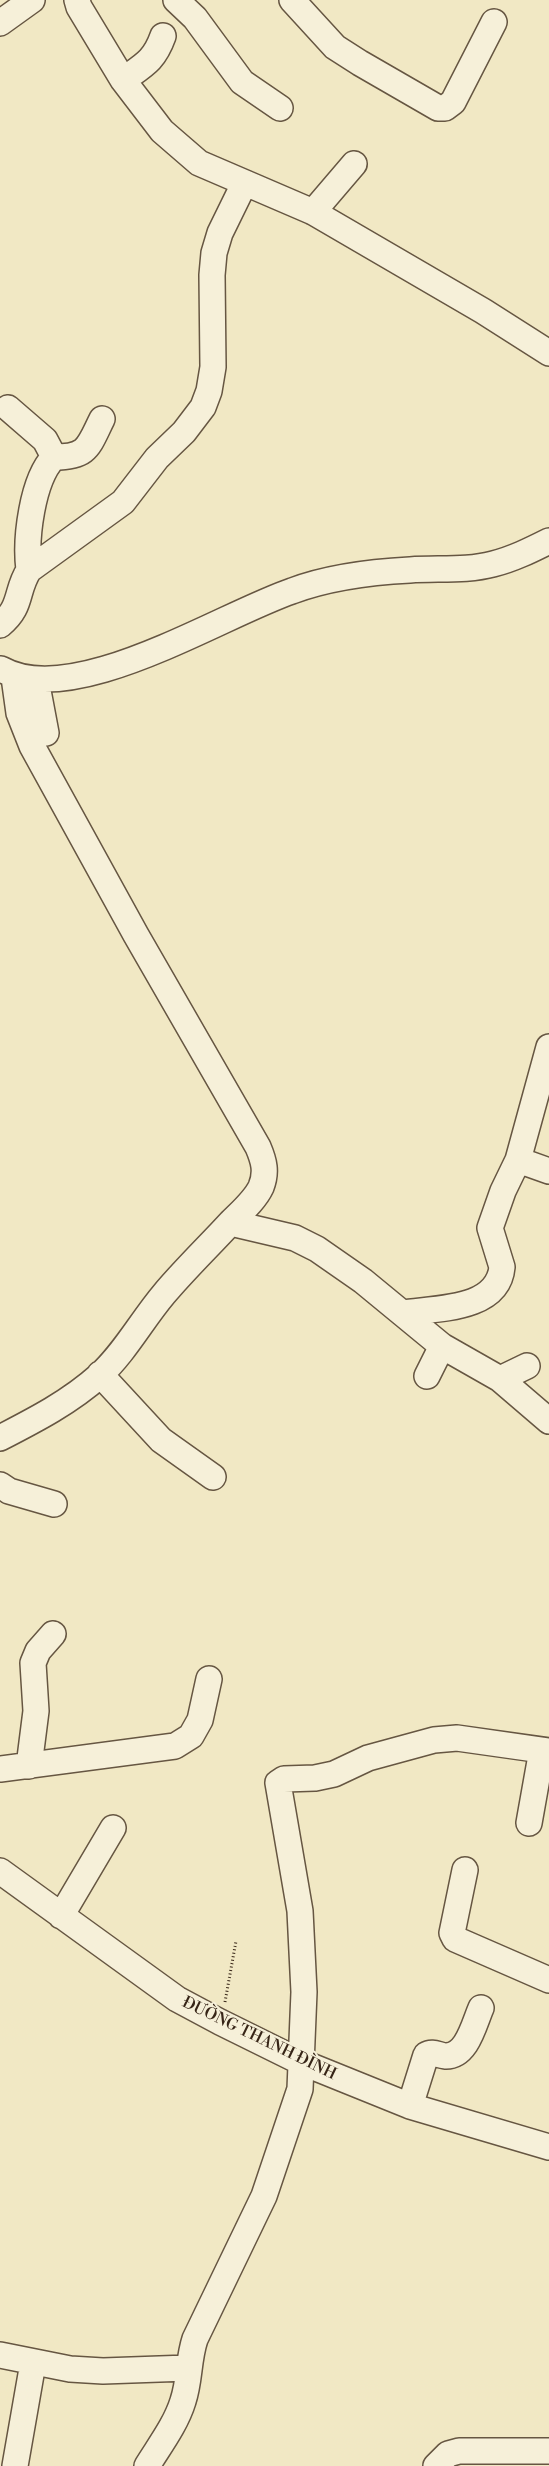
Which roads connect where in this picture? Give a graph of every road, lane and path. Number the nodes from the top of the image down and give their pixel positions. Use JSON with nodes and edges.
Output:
{"nodes":[{"id":1,"x":32,"y":0,"type":"edge"},
{"id":2,"x":78,"y":0,"type":"edge"},
{"id":3,"x":176,"y":0,"type":"edge"},
{"id":4,"x":292,"y":0,"type":"edge"},
{"id":5,"x":494,"y":22,"type":"dead end"},
{"id":6,"x":0,"y":24,"type":"edge"},
{"id":7,"x":163,"y":36,"type":"dead end"},
{"id":8,"x":124,"y":80,"type":"junction"},
{"id":9,"x":280,"y":108,"type":"dead end"},
{"id":10,"x":354,"y":164,"type":"dead end"},
{"id":11,"x":244,"y":184,"type":"junction"},
{"id":12,"x":313,"y":212,"type":"junction"},
{"id":13,"x":549,"y":353,"type":"edge"},
{"id":14,"x":8,"y":408,"type":"dead end"},
{"id":15,"x":102,"y":419,"type":"dead end"},
{"id":16,"x":54,"y":457,"type":"junction"},
{"id":17,"x":549,"y":541,"type":"edge"},
{"id":18,"x":29,"y":570,"type":"junction"},
{"id":19,"x":0,"y":625,"type":"edge"},
{"id":20,"x":17,"y":675,"type":"edge"},
{"id":21,"x":46,"y":733,"type":"dead end"},
{"id":22,"x":549,"y":1048,"type":"edge"},
{"id":23,"x":518,"y":1160,"type":"junction"},
{"id":24,"x":549,"y":1171,"type":"edge"},
{"id":25,"x":230,"y":1223,"type":"junction"},
{"id":26,"x":402,"y":1314,"type":"junction"},
{"id":27,"x":442,"y":1346,"type":"junction"},
{"id":28,"x":527,"y":1366,"type":"dead end"},
{"id":29,"x":100,"y":1374,"type":"junction"},
{"id":30,"x":427,"y":1376,"type":"dead end"},
{"id":31,"x":500,"y":1379,"type":"junction"},
{"id":32,"x":549,"y":1422,"type":"edge"},
{"id":33,"x":0,"y":1438,"type":"edge"},
{"id":34,"x":213,"y":1477,"type":"dead end"},
{"id":35,"x":0,"y":1485,"type":"edge"},
{"id":36,"x":54,"y":1504,"type":"dead end"},
{"id":37,"x":53,"y":1634,"type":"dead end"},
{"id":38,"x":209,"y":1678,"type":"dead end"},
{"id":39,"x":546,"y":1750,"type":"edge"},
{"id":40,"x":29,"y":1766,"type":"junction"},
{"id":41,"x":0,"y":1769,"type":"edge"},
{"id":42,"x":529,"y":1823,"type":"dead end"},
{"id":43,"x":114,"y":1828,"type":"dead end"},
{"id":44,"x":465,"y":1870,"type":"dead end"},
{"id":45,"x":0,"y":1871,"type":"edge"},
{"id":46,"x":61,"y":1916,"type":"junction"},
{"id":47,"x":236,"y":1941,"type":"dead end"},
{"id":48,"x":549,"y":1980,"type":"edge"},
{"id":49,"x":481,"y":2008,"type":"dead end"},
{"id":50,"x":220,"y":2022,"type":"junction"},
{"id":51,"x":301,"y":2062,"type":"junction"},
{"id":52,"x":410,"y":2106,"type":"junction"},
{"id":53,"x":549,"y":2147,"type":"edge"},
{"id":54,"x":0,"y":2354,"type":"edge"},
{"id":55,"x":33,"y":2363,"type":"junction"},
{"id":56,"x":188,"y":2368,"type":"junction"},
{"id":57,"x":549,"y":2451,"type":"edge"},
{"id":58,"x":11,"y":2455,"type":"edge"},
{"id":59,"x":147,"y":2466,"type":"edge"},
{"id":60,"x":436,"y":2466,"type":"edge"}],
"edges":[{"from":1,"to":6,"type":"street"},
{"from":2,"to":8,"type":"street"},
{"from":3,"to":9,"type":"street"},
{"from":4,"to":5,"type":"street"},
{"from":7,"to":8,"type":"street"},
{"from":8,"to":11,"type":"street"},
{"from":10,"to":12,"type":"street"},
{"from":11,"to":12,"type":"street"},
{"from":11,"to":18,"type":"street"},
{"from":12,"to":13,"type":"street"},
{"from":14,"to":16,"type":"street"},
{"from":15,"to":16,"type":"street"},
{"from":16,"to":18,"type":"street"},
{"from":17,"to":20,"type":"street"},
{"from":18,"to":19,"type":"street"},
{"from":20,"to":21,"type":"street"},
{"from":20,"to":25,"type":"street"},
{"from":22,"to":23,"type":"street"},
{"from":23,"to":24,"type":"street"},
{"from":23,"to":26,"type":"street"},
{"from":25,"to":26,"type":"street"},
{"from":25,"to":29,"type":"street"},
{"from":26,"to":27,"type":"street"},
{"from":27,"to":30,"type":"street"},
{"from":27,"to":31,"type":"street"},
{"from":28,"to":31,"type":"street"},
{"from":29,"to":33,"type":"street"},
{"from":29,"to":34,"type":"street"},
{"from":31,"to":32,"type":"street"},
{"from":35,"to":36,"type":"street"},
{"from":37,"to":40,"type":"street"},
{"from":38,"to":40,"type":"street"},
{"from":39,"to":42,"type":"street"},
{"from":39,"to":51,"type":"street"},
{"from":40,"to":41,"type":"street"},
{"from":43,"to":46,"type":"street"},
{"from":44,"to":48,"type":"street"},
{"from":45,"to":46,"type":"street","name":"ĐƯỜNG THANH ĐÌNH"},
{"from":46,"to":50,"type":"street","name":"ĐƯỜNG THANH ĐÌNH"},
{"from":47,"to":50,"type":"path"},
{"from":49,"to":52,"type":"street"},
{"from":50,"to":51,"type":"street","name":"ĐƯỜNG THANH ĐÌNH"},
{"from":51,"to":52,"type":"street","name":"ĐƯỜNG THANH ĐÌNH"},
{"from":51,"to":56,"type":"street"},
{"from":52,"to":53,"type":"street","name":"ĐƯỜNG THANH ĐÌNH"},
{"from":54,"to":55,"type":"street"},
{"from":55,"to":56,"type":"street"},
{"from":55,"to":58,"type":"street"},
{"from":56,"to":59,"type":"street"},
{"from":57,"to":60,"type":"street"}]}
